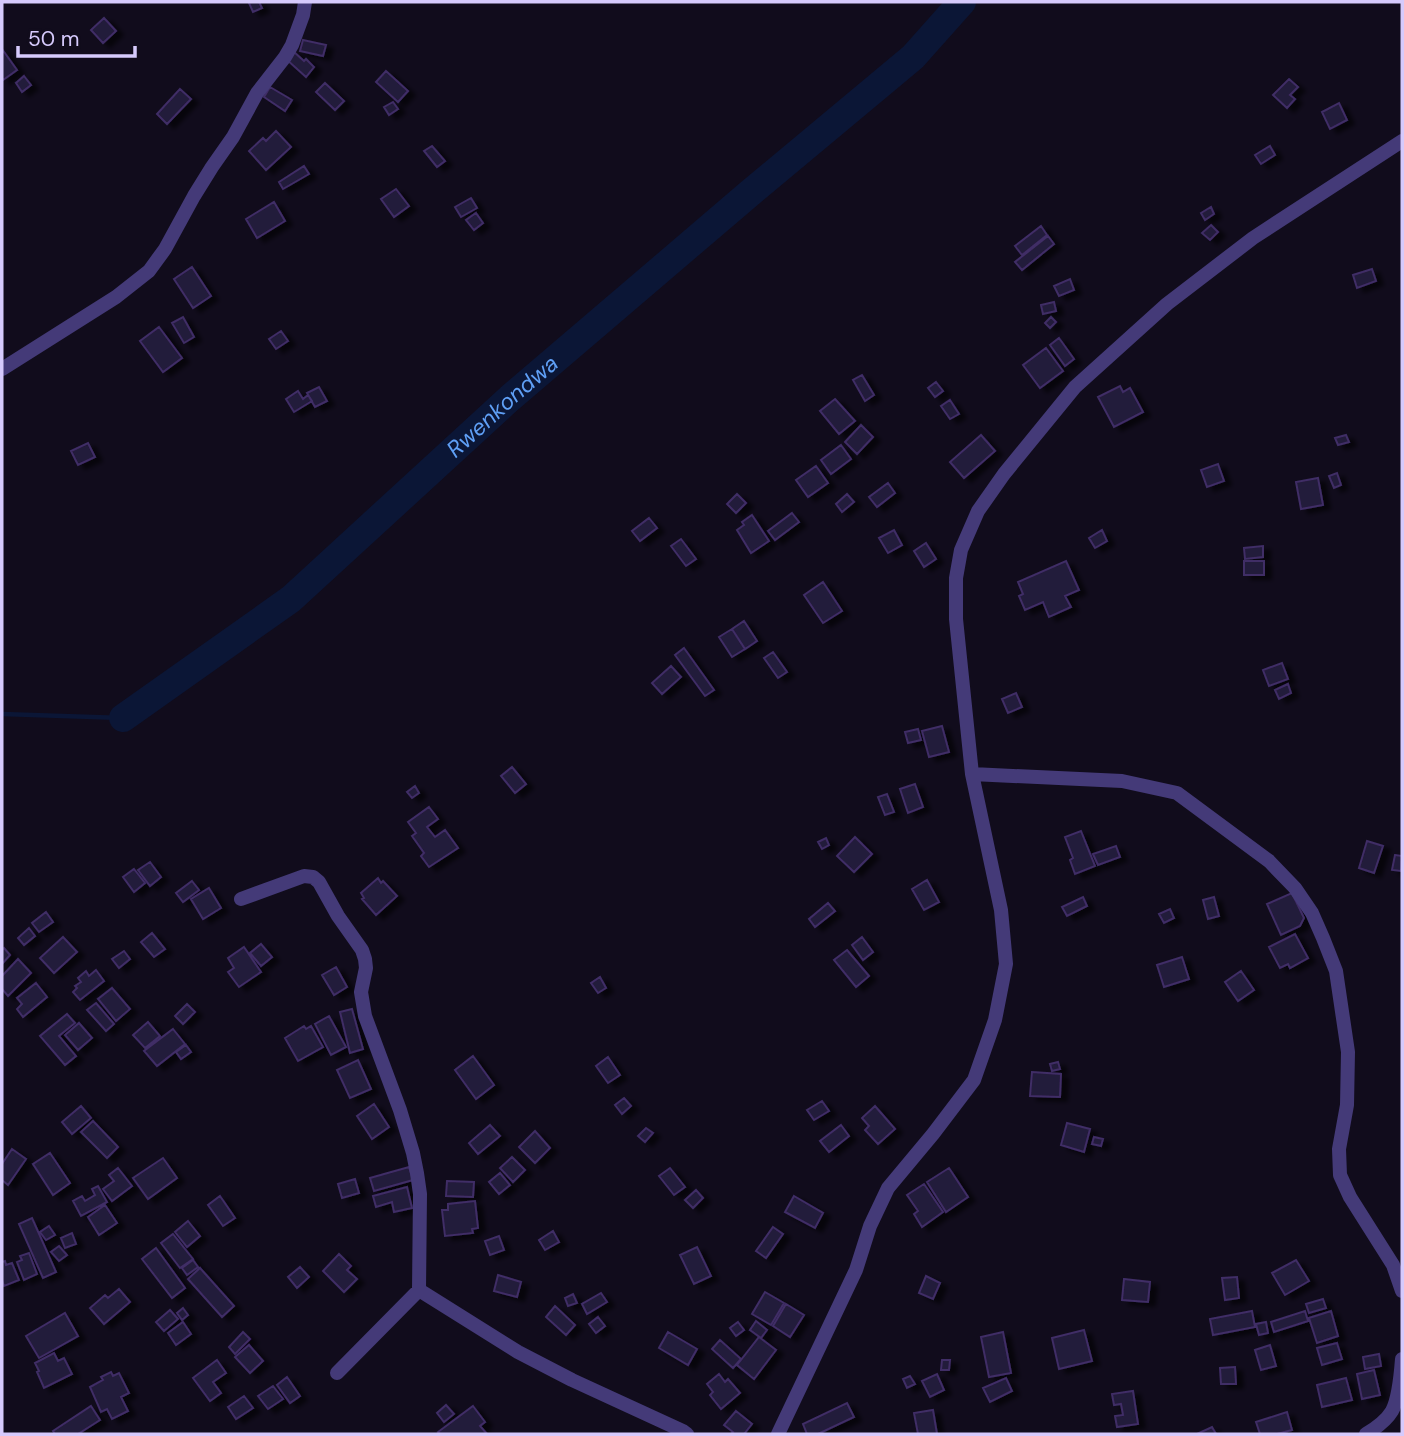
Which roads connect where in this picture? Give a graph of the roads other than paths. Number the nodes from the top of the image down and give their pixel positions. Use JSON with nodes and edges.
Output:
{"nodes":[{"id":1,"x":305,"y":2,"type":"edge"},
{"id":2,"x":1402,"y":141,"type":"edge"},
{"id":3,"x":2,"y":369,"type":"edge"},
{"id":4,"x":972,"y":774,"type":"junction"},
{"id":5,"x":240,"y":899,"type":"dead end"},
{"id":6,"x":419,"y":1290,"type":"junction"},
{"id":7,"x":1402,"y":1292,"type":"edge"},
{"id":8,"x":1402,"y":1359,"type":"edge"},
{"id":9,"x":337,"y":1373,"type":"dead end"},
{"id":10,"x":687,"y":1434,"type":"edge"},
{"id":11,"x":778,"y":1434,"type":"edge"},
{"id":12,"x":1366,"y":1434,"type":"edge"}],
"edges":[{"from":1,"to":3,"type":"street"},
{"from":2,"to":4,"type":"street"},
{"from":4,"to":7,"type":"street"},
{"from":4,"to":11,"type":"street"},
{"from":5,"to":6,"type":"street"},
{"from":6,"to":9,"type":"street"},
{"from":6,"to":10,"type":"street"},
{"from":8,"to":12,"type":"street"}]}
